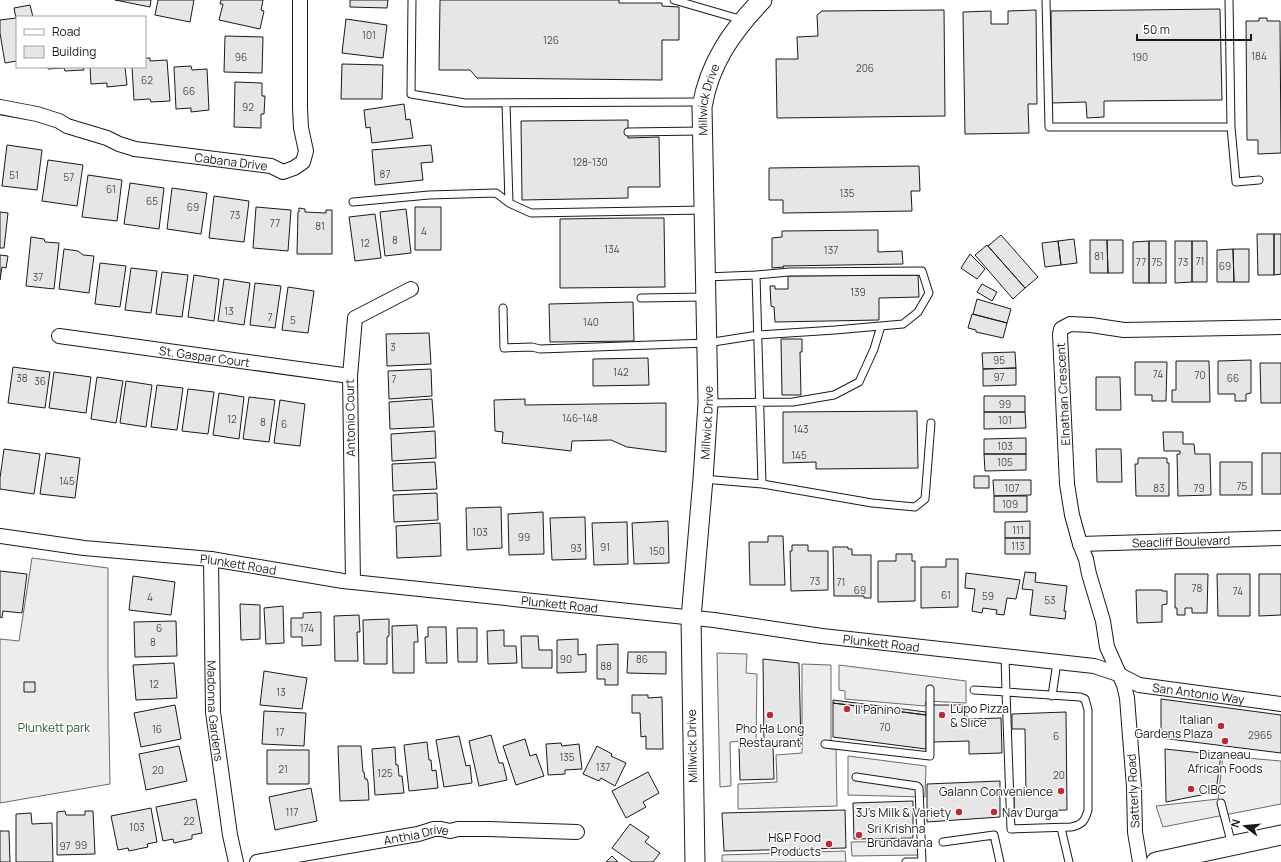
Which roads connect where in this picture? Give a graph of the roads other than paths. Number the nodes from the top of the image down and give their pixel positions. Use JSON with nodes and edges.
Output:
{"nodes":[{"id":1,"x":300,"y":0,"type":"edge"},
{"id":2,"x":412,"y":0,"type":"edge"},
{"id":3,"x":674,"y":0,"type":"edge"},
{"id":4,"x":762,"y":0,"type":"edge"},
{"id":5,"x":1046,"y":0,"type":"edge"},
{"id":6,"x":1229,"y":0,"type":"edge"},
{"id":7,"x":744,"y":20,"type":"junction"},
{"id":8,"x":703,"y":102,"type":"junction"},
{"id":9,"x":506,"y":104,"type":"junction"},
{"id":10,"x":0,"y":108,"type":"edge"},
{"id":11,"x":1232,"y":126,"type":"junction"},
{"id":12,"x":702,"y":131,"type":"junction"},
{"id":13,"x":628,"y":132,"type":"dead end"},
{"id":14,"x":1259,"y":180,"type":"dead end"},
{"id":15,"x":353,"y":202,"type":"dead end"},
{"id":16,"x":509,"y":203,"type":"junction"},
{"id":17,"x":704,"y":210,"type":"junction"},
{"id":18,"x":756,"y":275,"type":"junction"},
{"id":19,"x":705,"y":277,"type":"junction"},
{"id":20,"x":411,"y":289,"type":"dead end"},
{"id":21,"x":706,"y":297,"type":"junction"},
{"id":22,"x":641,"y":298,"type":"dead end"},
{"id":23,"x":503,"y":308,"type":"dead end"},
{"id":24,"x":881,"y":326,"type":"junction"},
{"id":25,"x":1281,"y":327,"type":"edge"},
{"id":26,"x":758,"y":335,"type":"junction"},
{"id":27,"x":59,"y":336,"type":"dead end"},
{"id":28,"x":706,"y":343,"type":"junction"},
{"id":29,"x":350,"y":376,"type":"junction"},
{"id":30,"x":760,"y":402,"type":"junction"},
{"id":31,"x":708,"y":403,"type":"junction"},
{"id":32,"x":931,"y":423,"type":"dead end"},
{"id":33,"x":703,"y":479,"type":"junction"},
{"id":34,"x":762,"y":484,"type":"junction"},
{"id":35,"x":0,"y":536,"type":"edge"},
{"id":36,"x":1281,"y":538,"type":"edge"},
{"id":37,"x":1080,"y":544,"type":"junction"},
{"id":38,"x":211,"y":559,"type":"junction"},
{"id":39,"x":353,"y":582,"type":"junction"},
{"id":40,"x":691,"y":618,"type":"junction"},
{"id":41,"x":1005,"y":656,"type":"junction"},
{"id":42,"x":1057,"y":662,"type":"junction"},
{"id":43,"x":1118,"y":674,"type":"junction"},
{"id":44,"x":930,"y":689,"type":"dead end"},
{"id":45,"x":974,"y":690,"type":"dead end"},
{"id":46,"x":1006,"y":692,"type":"junction"},
{"id":47,"x":1052,"y":696,"type":"junction"},
{"id":48,"x":1281,"y":704,"type":"edge"},
{"id":49,"x":824,"y":744,"type":"dead end"},
{"id":50,"x":856,"y":777,"type":"dead end"},
{"id":51,"x":1221,"y":804,"type":"dead end"},
{"id":52,"x":1061,"y":828,"type":"junction"},
{"id":53,"x":577,"y":832,"type":"dead end"},
{"id":54,"x":1281,"y":835,"type":"edge"},
{"id":55,"x":943,"y":842,"type":"dead end"},
{"id":56,"x":1232,"y":846,"type":"junction"},
{"id":57,"x":236,"y":862,"type":"edge"},
{"id":58,"x":257,"y":862,"type":"edge"},
{"id":59,"x":695,"y":862,"type":"edge"},
{"id":60,"x":906,"y":862,"type":"edge"},
{"id":61,"x":922,"y":862,"type":"edge"},
{"id":62,"x":1000,"y":862,"type":"edge"},
{"id":63,"x":1069,"y":862,"type":"edge"},
{"id":64,"x":1140,"y":862,"type":"edge"},
{"id":65,"x":1156,"y":862,"type":"edge"}],
"edges":[{"from":1,"to":10,"type":"street","name":"Cabana Drive"},
{"from":2,"to":9,"type":"lane"},
{"from":3,"to":7,"type":"lane"},
{"from":4,"to":7,"type":"street","name":"Millwick Drive"},
{"from":5,"to":11,"type":"lane"},
{"from":6,"to":11,"type":"lane"},
{"from":7,"to":8,"type":"street","name":"Millwick Drive"},
{"from":8,"to":9,"type":"lane"},
{"from":8,"to":12,"type":"street","name":"Millwick Drive"},
{"from":9,"to":16,"type":"lane"},
{"from":11,"to":14,"type":"lane"},
{"from":12,"to":13,"type":"lane"},
{"from":12,"to":17,"type":"street","name":"Millwick Drive"},
{"from":15,"to":16,"type":"lane"},
{"from":16,"to":17,"type":"lane"},
{"from":17,"to":19,"type":"street","name":"Millwick Drive"},
{"from":18,"to":19,"type":"lane"},
{"from":18,"to":24,"type":"lane"},
{"from":18,"to":26,"type":"lane"},
{"from":19,"to":21,"type":"street","name":"Millwick Drive"},
{"from":20,"to":29,"type":"street","name":"Antonio Court"},
{"from":21,"to":22,"type":"lane"},
{"from":21,"to":28,"type":"street","name":"Millwick Drive"},
{"from":23,"to":28,"type":"lane"},
{"from":24,"to":26,"type":"lane"},
{"from":24,"to":30,"type":"lane"},
{"from":25,"to":37,"type":"street","name":"Elnathan Crescent"},
{"from":26,"to":28,"type":"lane"},
{"from":26,"to":30,"type":"lane"},
{"from":27,"to":29,"type":"street","name":"St. Gaspar Court"},
{"from":28,"to":31,"type":"street","name":"Millwick Drive"},
{"from":29,"to":39,"type":"street","name":"Antonio Court"},
{"from":30,"to":31,"type":"lane"},
{"from":30,"to":34,"type":"lane"},
{"from":31,"to":33,"type":"street","name":"Millwick Drive"},
{"from":32,"to":34,"type":"lane"},
{"from":33,"to":34,"type":"lane"},
{"from":33,"to":40,"type":"street","name":"Millwick Drive"},
{"from":35,"to":38,"type":"street","name":"Plunkett Road"},
{"from":36,"to":37,"type":"street","name":"Seacliff Boulevard"},
{"from":37,"to":43,"type":"street","name":"Elnathan Crescent"},
{"from":38,"to":39,"type":"street","name":"Plunkett Road"},
{"from":38,"to":57,"type":"street","name":"Madonna Gardens"},
{"from":39,"to":40,"type":"street","name":"Plunkett Road"},
{"from":40,"to":41,"type":"street","name":"Plunkett Road"},
{"from":40,"to":59,"type":"street","name":"Millwick Drive"},
{"from":41,"to":42,"type":"street","name":"Plunkett Road"},
{"from":41,"to":46,"type":"lane"},
{"from":42,"to":43,"type":"street","name":"Plunkett Road"},
{"from":42,"to":47,"type":"lane"},
{"from":43,"to":48,"type":"street","name":"San Antonio Way"},
{"from":43,"to":64,"type":"street","name":"Satterly Road"},
{"from":44,"to":49,"type":"lane"},
{"from":45,"to":46,"type":"lane"},
{"from":46,"to":47,"type":"lane"},
{"from":46,"to":52,"type":"lane"},
{"from":47,"to":52,"type":"lane"},
{"from":50,"to":61,"type":"lane"},
{"from":51,"to":56,"type":"lane"},
{"from":52,"to":63,"type":"lane"},
{"from":53,"to":58,"type":"street","name":"Anthia Drive"},
{"from":54,"to":56,"type":"street"},
{"from":55,"to":62,"type":"lane"},
{"from":56,"to":65,"type":"street"},
{"from":60,"to":61,"type":"lane"}]}
